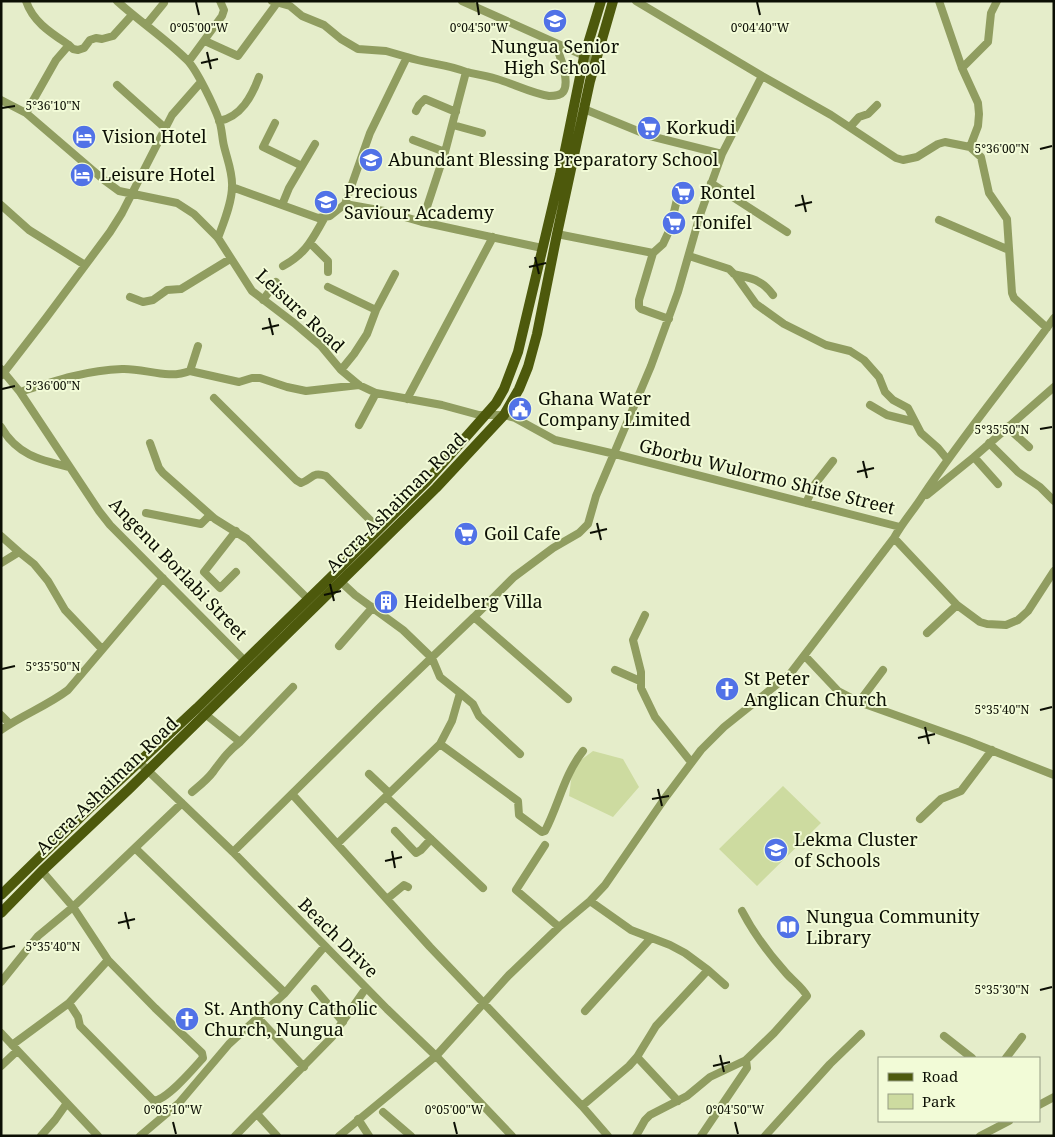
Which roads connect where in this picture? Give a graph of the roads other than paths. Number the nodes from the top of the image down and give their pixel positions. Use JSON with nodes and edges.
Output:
{"nodes":[{"id":1,"x":26,"y":1,"type":"edge"},
{"id":2,"x":117,"y":1,"type":"edge"},
{"id":3,"x":220,"y":1,"type":"edge"},
{"id":4,"x":462,"y":1,"type":"edge"},
{"id":5,"x":601,"y":1,"type":"edge"},
{"id":6,"x":613,"y":1,"type":"edge"},
{"id":7,"x":636,"y":1,"type":"edge"},
{"id":8,"x":939,"y":1,"type":"edge"},
{"id":9,"x":997,"y":1,"type":"edge"},
{"id":10,"x":275,"y":2,"type":"edge"},
{"id":11,"x":164,"y":3,"type":"dead end"},
{"id":12,"x":132,"y":15,"type":"junction"},
{"id":13,"x":146,"y":25,"type":"junction"},
{"id":14,"x":205,"y":41,"type":"junction"},
{"id":15,"x":555,"y":43,"type":"junction"},
{"id":16,"x":69,"y":45,"type":"junction"},
{"id":17,"x":407,"y":57,"type":"junction"},
{"id":18,"x":584,"y":57,"type":"junction"},
{"id":19,"x":189,"y":61,"type":"junction"},
{"id":20,"x":596,"y":61,"type":"junction"},
{"id":21,"x":962,"y":68,"type":"junction"},
{"id":22,"x":466,"y":72,"type":"junction"},
{"id":23,"x":762,"y":76,"type":"junction"},
{"id":24,"x":260,"y":77,"type":"dead end"},
{"id":25,"x":201,"y":82,"type":"junction"},
{"id":26,"x":116,"y":85,"type":"dead end"},
{"id":27,"x":1,"y":100,"type":"edge"},
{"id":28,"x":877,"y":105,"type":"dead end"},
{"id":29,"x":584,"y":109,"type":"junction"},
{"id":30,"x":416,"y":111,"type":"dead end"},
{"id":31,"x":456,"y":112,"type":"junction"},
{"id":32,"x":26,"y":114,"type":"junction"},
{"id":33,"x":219,"y":121,"type":"junction"},
{"id":34,"x":275,"y":123,"type":"dead end"},
{"id":35,"x":452,"y":125,"type":"junction"},
{"id":36,"x":850,"y":127,"type":"junction"},
{"id":37,"x":165,"y":128,"type":"junction"},
{"id":38,"x":482,"y":133,"type":"dead end"},
{"id":39,"x":413,"y":140,"type":"dead end"},
{"id":40,"x":315,"y":144,"type":"dead end"},
{"id":41,"x":970,"y":147,"type":"junction"},
{"id":42,"x":445,"y":152,"type":"junction"},
{"id":43,"x":722,"y":154,"type":"junction"},
{"id":44,"x":302,"y":166,"type":"junction"},
{"id":45,"x":711,"y":183,"type":"junction"},
{"id":46,"x":232,"y":187,"type":"junction"},
{"id":47,"x":131,"y":194,"type":"junction"},
{"id":48,"x":678,"y":195,"type":"dead end"},
{"id":49,"x":1,"y":204,"type":"edge"},
{"id":50,"x":282,"y":204,"type":"junction"},
{"id":51,"x":345,"y":204,"type":"junction"},
{"id":52,"x":325,"y":217,"type":"junction"},
{"id":53,"x":939,"y":220,"type":"dead end"},
{"id":54,"x":422,"y":222,"type":"junction"},
{"id":55,"x":787,"y":232,"type":"dead end"},
{"id":56,"x":557,"y":234,"type":"junction"},
{"id":57,"x":493,"y":237,"type":"junction"},
{"id":58,"x":218,"y":238,"type":"junction"},
{"id":59,"x":310,"y":243,"type":"junction"},
{"id":60,"x":542,"y":248,"type":"junction"},
{"id":61,"x":1009,"y":250,"type":"junction"},
{"id":62,"x":654,"y":253,"type":"junction"},
{"id":63,"x":689,"y":256,"type":"junction"},
{"id":64,"x":230,"y":259,"type":"junction"},
{"id":65,"x":85,"y":265,"type":"junction"},
{"id":66,"x":283,"y":266,"type":"dead end"},
{"id":67,"x":328,"y":272,"type":"dead end"},
{"id":68,"x":395,"y":274,"type":"dead end"},
{"id":69,"x":734,"y":274,"type":"junction"},
{"id":70,"x":276,"y":282,"type":"dead end"},
{"id":71,"x":328,"y":287,"type":"dead end"},
{"id":72,"x":773,"y":295,"type":"dead end"},
{"id":73,"x":130,"y":297,"type":"dead end"},
{"id":74,"x":263,"y":300,"type":"junction"},
{"id":75,"x":376,"y":310,"type":"junction"},
{"id":76,"x":1054,"y":318,"type":"edge"},
{"id":77,"x":669,"y":319,"type":"junction"},
{"id":78,"x":1047,"y":328,"type":"junction"},
{"id":79,"x":198,"y":346,"type":"dead end"},
{"id":80,"x":341,"y":370,"type":"junction"},
{"id":81,"x":190,"y":371,"type":"junction"},
{"id":82,"x":2,"y":372,"type":"edge"},
{"id":83,"x":359,"y":385,"type":"junction"},
{"id":84,"x":1054,"y":388,"type":"edge"},
{"id":85,"x":20,"y":392,"type":"junction"},
{"id":86,"x":376,"y":393,"type":"junction"},
{"id":87,"x":214,"y":398,"type":"dead end"},
{"id":88,"x":407,"y":399,"type":"junction"},
{"id":89,"x":870,"y":405,"type":"dead end"},
{"id":90,"x":504,"y":415,"type":"junction"},
{"id":91,"x":485,"y":416,"type":"junction"},
{"id":92,"x":915,"y":422,"type":"junction"},
{"id":93,"x":359,"y":425,"type":"dead end"},
{"id":94,"x":1,"y":427,"type":"edge"},
{"id":95,"x":1007,"y":427,"type":"junction"},
{"id":96,"x":150,"y":443,"type":"dead end"},
{"id":97,"x":989,"y":443,"type":"junction"},
{"id":98,"x":1029,"y":447,"type":"dead end"},
{"id":99,"x":615,"y":454,"type":"junction"},
{"id":100,"x":974,"y":457,"type":"junction"},
{"id":101,"x":947,"y":459,"type":"junction"},
{"id":102,"x":833,"y":461,"type":"dead end"},
{"id":103,"x":69,"y":467,"type":"junction"},
{"id":104,"x":998,"y":484,"type":"dead end"},
{"id":105,"x":920,"y":501,"type":"junction"},
{"id":106,"x":1054,"y":501,"type":"edge"},
{"id":107,"x":806,"y":503,"type":"junction"},
{"id":108,"x":146,"y":513,"type":"dead end"},
{"id":109,"x":210,"y":515,"type":"junction"},
{"id":110,"x":900,"y":527,"type":"junction"},
{"id":111,"x":378,"y":528,"type":"junction"},
{"id":112,"x":236,"y":531,"type":"junction"},
{"id":113,"x":1,"y":536,"type":"edge"},
{"id":114,"x":894,"y":538,"type":"junction"},
{"id":115,"x":18,"y":552,"type":"junction"},
{"id":116,"x":1,"y":563,"type":"edge"},
{"id":117,"x":1054,"y":571,"type":"edge"},
{"id":118,"x":236,"y":572,"type":"dead end"},
{"id":119,"x":163,"y":578,"type":"junction"},
{"id":120,"x":340,"y":581,"type":"junction"},
{"id":121,"x":308,"y":599,"type":"junction"},
{"id":122,"x":957,"y":605,"type":"junction"},
{"id":123,"x":373,"y":607,"type":"junction"},
{"id":124,"x":645,"y":614,"type":"dead end"},
{"id":125,"x":474,"y":617,"type":"junction"},
{"id":126,"x":927,"y":633,"type":"dead end"},
{"id":127,"x":339,"y":646,"type":"dead end"},
{"id":128,"x":102,"y":649,"type":"junction"},
{"id":129,"x":805,"y":656,"type":"junction"},
{"id":130,"x":432,"y":658,"type":"junction"},
{"id":131,"x":245,"y":661,"type":"junction"},
{"id":132,"x":615,"y":670,"type":"dead end"},
{"id":133,"x":882,"y":670,"type":"dead end"},
{"id":134,"x":640,"y":681,"type":"junction"},
{"id":135,"x":293,"y":687,"type":"dead end"},
{"id":136,"x":460,"y":693,"type":"junction"},
{"id":137,"x":568,"y":699,"type":"dead end"},
{"id":138,"x":859,"y":702,"type":"junction"},
{"id":139,"x":205,"y":714,"type":"junction"},
{"id":140,"x":1,"y":715,"type":"edge"},
{"id":141,"x":10,"y":724,"type":"junction"},
{"id":142,"x":1,"y":730,"type":"edge"},
{"id":143,"x":240,"y":742,"type":"junction"},
{"id":144,"x":440,"y":744,"type":"junction"},
{"id":145,"x":992,"y":750,"type":"junction"},
{"id":146,"x":583,"y":752,"type":"dead end"},
{"id":147,"x":520,"y":754,"type":"dead end"},
{"id":148,"x":691,"y":762,"type":"junction"},
{"id":149,"x":140,"y":763,"type":"junction"},
{"id":150,"x":148,"y":770,"type":"junction"},
{"id":151,"x":369,"y":774,"type":"dead end"},
{"id":152,"x":1054,"y":775,"type":"edge"},
{"id":153,"x":192,"y":792,"type":"dead end"},
{"id":154,"x":292,"y":794,"type":"junction"},
{"id":155,"x":388,"y":795,"type":"junction"},
{"id":156,"x":182,"y":803,"type":"junction"},
{"id":157,"x":920,"y":819,"type":"dead end"},
{"id":158,"x":395,"y":831,"type":"dead end"},
{"id":159,"x":431,"y":839,"type":"junction"},
{"id":160,"x":337,"y":844,"type":"junction"},
{"id":161,"x":545,"y":845,"type":"dead end"},
{"id":162,"x":136,"y":849,"type":"junction"},
{"id":163,"x":234,"y":852,"type":"junction"},
{"id":164,"x":42,"y":871,"type":"junction"},
{"id":165,"x":408,"y":887,"type":"dead end"},
{"id":166,"x":483,"y":888,"type":"dead end"},
{"id":167,"x":1,"y":895,"type":"edge"},
{"id":168,"x":387,"y":899,"type":"junction"},
{"id":169,"x":590,"y":901,"type":"junction"},
{"id":170,"x":73,"y":907,"type":"junction"},
{"id":171,"x":742,"y":911,"type":"dead end"},
{"id":172,"x":1,"y":913,"type":"edge"},
{"id":173,"x":559,"y":927,"type":"junction"},
{"id":174,"x":651,"y":938,"type":"junction"},
{"id":175,"x":325,"y":946,"type":"junction"},
{"id":176,"x":108,"y":960,"type":"junction"},
{"id":177,"x":708,"y":970,"type":"junction"},
{"id":178,"x":1,"y":982,"type":"edge"},
{"id":179,"x":724,"y":986,"type":"dead end"},
{"id":180,"x":366,"y":988,"type":"junction"},
{"id":181,"x":315,"y":989,"type":"dead end"},
{"id":182,"x":285,"y":993,"type":"junction"},
{"id":183,"x":70,"y":1002,"type":"junction"},
{"id":184,"x":484,"y":1004,"type":"junction"},
{"id":185,"x":585,"y":1011,"type":"dead end"},
{"id":186,"x":258,"y":1018,"type":"junction"},
{"id":187,"x":343,"y":1022,"type":"junction"},
{"id":188,"x":1,"y":1033,"type":"edge"},
{"id":189,"x":860,"y":1034,"type":"dead end"},
{"id":190,"x":944,"y":1036,"type":"dead end"},
{"id":191,"x":1022,"y":1037,"type":"dead end"},
{"id":192,"x":14,"y":1048,"type":"junction"},
{"id":193,"x":436,"y":1056,"type":"junction"},
{"id":194,"x":637,"y":1057,"type":"junction"},
{"id":195,"x":971,"y":1057,"type":"edge"},
{"id":196,"x":1007,"y":1057,"type":"edge"},
{"id":197,"x":746,"y":1060,"type":"junction"},
{"id":198,"x":1,"y":1066,"type":"edge"},
{"id":199,"x":304,"y":1067,"type":"junction"},
{"id":200,"x":1054,"y":1097,"type":"edge"},
{"id":201,"x":678,"y":1101,"type":"junction"},
{"id":202,"x":67,"y":1103,"type":"junction"},
{"id":203,"x":1040,"y":1105,"type":"edge"},
{"id":204,"x":582,"y":1106,"type":"junction"},
{"id":205,"x":383,"y":1112,"type":"dead end"},
{"id":206,"x":257,"y":1114,"type":"junction"},
{"id":207,"x":358,"y":1119,"type":"junction"},
{"id":208,"x":1007,"y":1122,"type":"edge"},
{"id":209,"x":42,"y":1136,"type":"edge"},
{"id":210,"x":98,"y":1136,"type":"edge"},
{"id":211,"x":140,"y":1136,"type":"edge"},
{"id":212,"x":235,"y":1136,"type":"edge"},
{"id":213,"x":277,"y":1136,"type":"edge"},
{"id":214,"x":339,"y":1136,"type":"edge"},
{"id":215,"x":369,"y":1136,"type":"edge"},
{"id":216,"x":411,"y":1136,"type":"edge"},
{"id":217,"x":512,"y":1136,"type":"edge"},
{"id":218,"x":608,"y":1136,"type":"edge"},
{"id":219,"x":636,"y":1136,"type":"edge"},
{"id":220,"x":701,"y":1136,"type":"edge"},
{"id":221,"x":765,"y":1136,"type":"edge"},
{"id":222,"x":980,"y":1136,"type":"edge"}],
"edges":[{"from":1,"to":16,"type":"street"},
{"from":2,"to":12,"type":"street"},
{"from":3,"to":14,"type":"street"},
{"from":4,"to":15,"type":"street"},
{"from":5,"to":18,"type":"main road","name":"Accra-Ashaiman Road"},
{"from":6,"to":20,"type":"main road","name":"Accra-Ashaiman Road"},
{"from":7,"to":23,"type":"street"},
{"from":8,"to":21,"type":"street"},
{"from":9,"to":21,"type":"street"},
{"from":10,"to":14,"type":"street"},
{"from":10,"to":17,"type":"street"},
{"from":11,"to":13,"type":"street"},
{"from":12,"to":13,"type":"street"},
{"from":12,"to":16,"type":"street"},
{"from":13,"to":19,"type":"street"},
{"from":14,"to":19,"type":"street"},
{"from":15,"to":18,"type":"street"},
{"from":15,"to":22,"type":"street"},
{"from":16,"to":32,"type":"street"},
{"from":17,"to":22,"type":"street"},
{"from":17,"to":51,"type":"street"},
{"from":18,"to":20,"type":"street"},
{"from":18,"to":60,"type":"main road","name":"Accra-Ashaiman Road"},
{"from":19,"to":25,"type":"street"},
{"from":20,"to":29,"type":"main road","name":"Accra-Ashaiman Road"},
{"from":21,"to":41,"type":"street"},
{"from":22,"to":31,"type":"street"},
{"from":23,"to":36,"type":"street"},
{"from":23,"to":43,"type":"street"},
{"from":24,"to":33,"type":"street"},
{"from":25,"to":33,"type":"street"},
{"from":25,"to":37,"type":"street"},
{"from":26,"to":37,"type":"street"},
{"from":27,"to":32,"type":"street","name":"Leisure Road"},
{"from":28,"to":36,"type":"street"},
{"from":29,"to":43,"type":"street"},
{"from":29,"to":56,"type":"main road","name":"Accra-Ashaiman Road"},
{"from":30,"to":31,"type":"street"},
{"from":31,"to":35,"type":"street"},
{"from":32,"to":47,"type":"street","name":"Leisure Road"},
{"from":33,"to":46,"type":"street"},
{"from":34,"to":44,"type":"street"},
{"from":35,"to":38,"type":"street"},
{"from":35,"to":42,"type":"street"},
{"from":36,"to":41,"type":"street"},
{"from":37,"to":47,"type":"street"},
{"from":39,"to":42,"type":"street"},
{"from":40,"to":44,"type":"street"},
{"from":41,"to":61,"type":"street"},
{"from":42,"to":54,"type":"street"},
{"from":43,"to":45,"type":"street"},
{"from":44,"to":50,"type":"street"},
{"from":45,"to":55,"type":"street"},
{"from":45,"to":63,"type":"street"},
{"from":46,"to":50,"type":"street"},
{"from":46,"to":58,"type":"street"},
{"from":47,"to":58,"type":"street","name":"Leisure Road"},
{"from":47,"to":65,"type":"street"},
{"from":48,"to":62,"type":"street"},
{"from":49,"to":65,"type":"street"},
{"from":50,"to":52,"type":"street"},
{"from":51,"to":52,"type":"street"},
{"from":51,"to":54,"type":"street"},
{"from":52,"to":59,"type":"street"},
{"from":53,"to":61,"type":"street"},
{"from":54,"to":57,"type":"street"},
{"from":56,"to":62,"type":"street"},
{"from":56,"to":90,"type":"main road","name":"Accra-Ashaiman Road"},
{"from":57,"to":60,"type":"street"},
{"from":57,"to":88,"type":"street"},
{"from":58,"to":64,"type":"street","name":"Leisure Road"},
{"from":59,"to":66,"type":"street"},
{"from":59,"to":67,"type":"street"},
{"from":60,"to":91,"type":"main road","name":"Accra-Ashaiman Road"},
{"from":61,"to":78,"type":"street"},
{"from":62,"to":77,"type":"street"},
{"from":63,"to":69,"type":"street"},
{"from":63,"to":77,"type":"street"},
{"from":64,"to":73,"type":"street"},
{"from":64,"to":74,"type":"street","name":"Leisure Road"},
{"from":65,"to":82,"type":"street"},
{"from":68,"to":75,"type":"street"},
{"from":69,"to":72,"type":"street"},
{"from":69,"to":92,"type":"street"},
{"from":70,"to":74,"type":"street"},
{"from":71,"to":75,"type":"street"},
{"from":74,"to":80,"type":"street","name":"Leisure Road"},
{"from":75,"to":80,"type":"street"},
{"from":76,"to":78,"type":"street"},
{"from":77,"to":99,"type":"street"},
{"from":78,"to":101,"type":"street"},
{"from":79,"to":81,"type":"street"},
{"from":80,"to":83,"type":"street","name":"Leisure Road"},
{"from":81,"to":83,"type":"street"},
{"from":81,"to":85,"type":"street"},
{"from":82,"to":85,"type":"street","name":"Angenu Borlabi Street"},
{"from":83,"to":86,"type":"street","name":"Leisure Road"},
{"from":84,"to":95,"type":"street"},
{"from":85,"to":103,"type":"street","name":"Angenu Borlabi Street"},
{"from":86,"to":88,"type":"street","name":"Leisure Road"},
{"from":86,"to":93,"type":"street"},
{"from":87,"to":111,"type":"street"},
{"from":88,"to":91,"type":"street","name":"Leisure Road"},
{"from":89,"to":92,"type":"street"},
{"from":90,"to":91,"type":"street","name":"Gborbu Wulormo Shitse Street"},
{"from":90,"to":99,"type":"street","name":"Gborbu Wulormo Shitse Street"},
{"from":90,"to":120,"type":"main road","name":"Accra-Ashaiman Road"},
{"from":91,"to":111,"type":"main road","name":"Accra-Ashaiman Road"},
{"from":92,"to":101,"type":"street"},
{"from":94,"to":103,"type":"street"},
{"from":95,"to":97,"type":"street"},
{"from":95,"to":98,"type":"street"},
{"from":96,"to":109,"type":"street"},
{"from":97,"to":100,"type":"street"},
{"from":97,"to":106,"type":"street"},
{"from":99,"to":107,"type":"street","name":"Gborbu Wulormo Shitse Street"},
{"from":99,"to":125,"type":"street"},
{"from":100,"to":104,"type":"street"},
{"from":100,"to":105,"type":"street"},
{"from":101,"to":105,"type":"street"},
{"from":102,"to":107,"type":"street"},
{"from":103,"to":119,"type":"street","name":"Angenu Borlabi Street"},
{"from":105,"to":110,"type":"street"},
{"from":107,"to":110,"type":"street","name":"Gborbu Wulormo Shitse Street"},
{"from":108,"to":109,"type":"street"},
{"from":109,"to":112,"type":"street"},
{"from":110,"to":114,"type":"street"},
{"from":111,"to":121,"type":"main road","name":"Accra-Ashaiman Road"},
{"from":112,"to":118,"type":"street"},
{"from":112,"to":121,"type":"street"},
{"from":113,"to":115,"type":"street"},
{"from":114,"to":122,"type":"street"},
{"from":114,"to":129,"type":"street"},
{"from":115,"to":116,"type":"street"},
{"from":115,"to":128,"type":"street"},
{"from":117,"to":122,"type":"street"},
{"from":119,"to":128,"type":"street"},
{"from":119,"to":131,"type":"street","name":"Angenu Borlabi Street"},
{"from":120,"to":123,"type":"street"},
{"from":120,"to":139,"type":"main road","name":"Accra-Ashaiman Road"},
{"from":121,"to":131,"type":"main road","name":"Accra-Ashaiman Road"},
{"from":122,"to":126,"type":"street"},
{"from":123,"to":127,"type":"street"},
{"from":123,"to":130,"type":"street"},
{"from":124,"to":134,"type":"street"},
{"from":125,"to":130,"type":"street"},
{"from":125,"to":137,"type":"street"},
{"from":128,"to":141,"type":"street"},
{"from":129,"to":138,"type":"street"},
{"from":129,"to":148,"type":"street"},
{"from":130,"to":136,"type":"street"},
{"from":130,"to":154,"type":"street"},
{"from":131,"to":149,"type":"main road","name":"Accra-Ashaiman Road"},
{"from":132,"to":134,"type":"street"},
{"from":133,"to":138,"type":"street"},
{"from":134,"to":148,"type":"street"},
{"from":135,"to":143,"type":"street"},
{"from":136,"to":144,"type":"street"},
{"from":136,"to":147,"type":"street"},
{"from":138,"to":145,"type":"street"},
{"from":139,"to":143,"type":"street"},
{"from":139,"to":150,"type":"main road","name":"Accra-Ashaiman Road"},
{"from":140,"to":141,"type":"street"},
{"from":141,"to":142,"type":"street"},
{"from":143,"to":153,"type":"street"},
{"from":144,"to":146,"type":"street"},
{"from":144,"to":155,"type":"street"},
{"from":145,"to":152,"type":"street"},
{"from":145,"to":157,"type":"street"},
{"from":148,"to":169,"type":"street"},
{"from":149,"to":150,"type":"street","name":"Beach Drive"},
{"from":149,"to":167,"type":"main road","name":"Accra-Ashaiman Road"},
{"from":150,"to":156,"type":"street","name":"Beach Drive"},
{"from":150,"to":164,"type":"main road","name":"Accra-Ashaiman Road"},
{"from":151,"to":155,"type":"street"},
{"from":154,"to":160,"type":"street"},
{"from":154,"to":163,"type":"street"},
{"from":155,"to":159,"type":"street"},
{"from":155,"to":160,"type":"street"},
{"from":156,"to":162,"type":"street"},
{"from":156,"to":163,"type":"street","name":"Beach Drive"},
{"from":158,"to":159,"type":"street"},
{"from":159,"to":166,"type":"street"},
{"from":160,"to":168,"type":"street"},
{"from":161,"to":173,"type":"street"},
{"from":162,"to":170,"type":"street"},
{"from":162,"to":182,"type":"street"},
{"from":163,"to":175,"type":"street","name":"Beach Drive"},
{"from":164,"to":170,"type":"street"},
{"from":164,"to":172,"type":"main road","name":"Accra-Ashaiman Road"},
{"from":165,"to":168,"type":"street"},
{"from":168,"to":184,"type":"street"},
{"from":169,"to":173,"type":"street"},
{"from":169,"to":174,"type":"street"},
{"from":170,"to":176,"type":"street"},
{"from":170,"to":178,"type":"street"},
{"from":171,"to":197,"type":"street"},
{"from":173,"to":184,"type":"street"},
{"from":174,"to":177,"type":"street"},
{"from":174,"to":185,"type":"street"},
{"from":175,"to":180,"type":"street","name":"Beach Drive"},
{"from":175,"to":182,"type":"street"},
{"from":176,"to":183,"type":"street"},
{"from":176,"to":183,"type":"street"},
{"from":177,"to":179,"type":"street"},
{"from":177,"to":194,"type":"street"},
{"from":180,"to":187,"type":"street"},
{"from":180,"to":193,"type":"street","name":"Beach Drive"},
{"from":181,"to":187,"type":"street"},
{"from":182,"to":186,"type":"street"},
{"from":183,"to":192,"type":"street"},
{"from":184,"to":193,"type":"street"},
{"from":184,"to":204,"type":"street"},
{"from":186,"to":199,"type":"street"},
{"from":186,"to":211,"type":"street"},
{"from":187,"to":199,"type":"street"},
{"from":188,"to":192,"type":"street"},
{"from":189,"to":221,"type":"street"},
{"from":190,"to":195,"type":"street"},
{"from":191,"to":196,"type":"street"},
{"from":192,"to":198,"type":"street"},
{"from":192,"to":202,"type":"street"},
{"from":193,"to":207,"type":"street"},
{"from":193,"to":217,"type":"street","name":"Beach Drive"},
{"from":194,"to":201,"type":"street"},
{"from":194,"to":204,"type":"street"},
{"from":197,"to":201,"type":"street"},
{"from":197,"to":220,"type":"street"},
{"from":199,"to":206,"type":"street"},
{"from":200,"to":203,"type":"street"},
{"from":201,"to":219,"type":"street"},
{"from":202,"to":209,"type":"street"},
{"from":202,"to":210,"type":"street"},
{"from":204,"to":218,"type":"street"},
{"from":205,"to":216,"type":"street"},
{"from":206,"to":212,"type":"street"},
{"from":206,"to":213,"type":"street"},
{"from":207,"to":214,"type":"street"},
{"from":207,"to":215,"type":"street"},
{"from":208,"to":222,"type":"street"}]}
